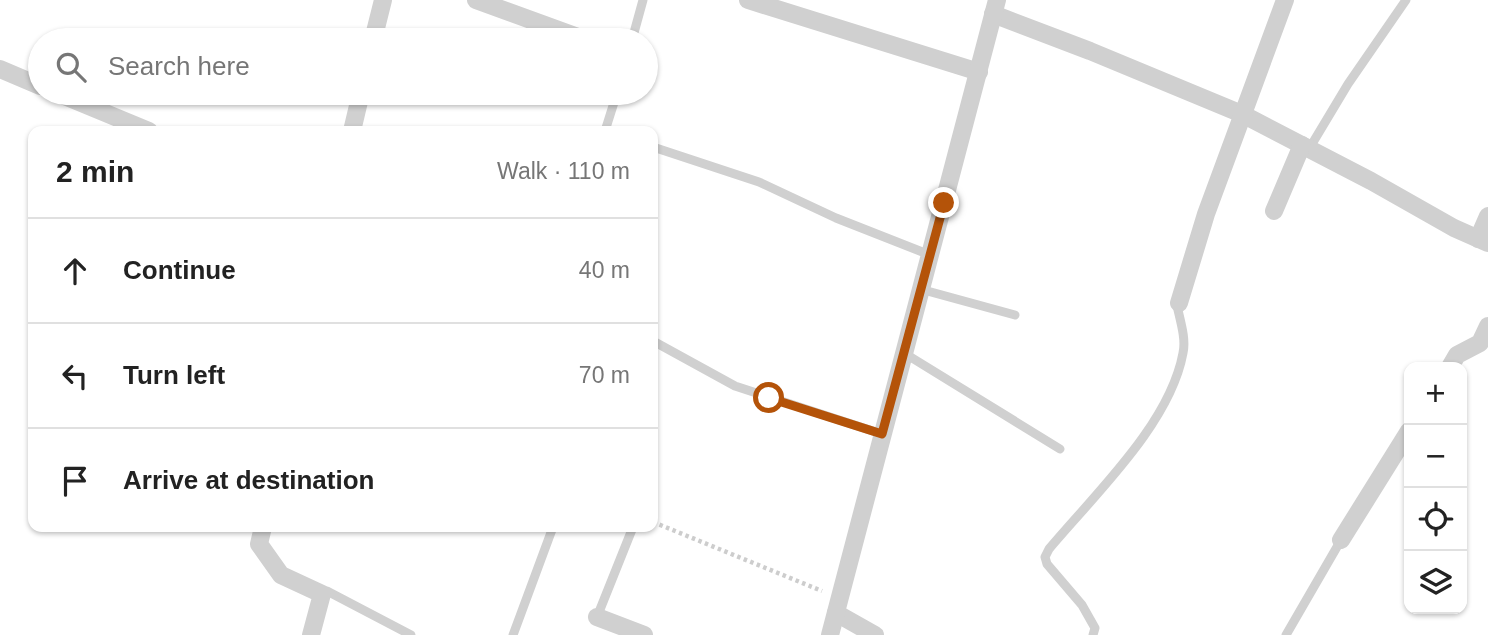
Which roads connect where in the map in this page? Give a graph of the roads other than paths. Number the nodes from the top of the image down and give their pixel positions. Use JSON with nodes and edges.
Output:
{"nodes":[{"id":1,"x":383,"y":0,"type":"edge"},
{"id":2,"x":476,"y":0,"type":"edge"},
{"id":3,"x":643,"y":0,"type":"edge"},
{"id":4,"x":748,"y":0,"type":"edge"},
{"id":5,"x":1285,"y":0,"type":"edge"},
{"id":6,"x":1406,"y":0,"type":"edge"},
{"id":7,"x":995,"y":7,"type":"edge"},
{"id":8,"x":376,"y":28,"type":"edge"},
{"id":9,"x":553,"y":28,"type":"edge"},
{"id":10,"x":635,"y":28,"type":"edge"},
{"id":11,"x":0,"y":69,"type":"edge"},
{"id":12,"x":979,"y":72,"type":"junction"},
{"id":13,"x":28,"y":81,"type":"edge"},
{"id":14,"x":86,"y":105,"type":"edge"},
{"id":15,"x":358,"y":105,"type":"edge"},
{"id":16,"x":614,"y":105,"type":"edge"},
{"id":17,"x":1242,"y":114,"type":"junction"},
{"id":18,"x":137,"y":126,"type":"edge"},
{"id":19,"x":353,"y":126,"type":"edge"},
{"id":20,"x":607,"y":126,"type":"edge"},
{"id":21,"x":1306,"y":147,"type":"junction"},
{"id":22,"x":658,"y":148,"type":"edge"},
{"id":23,"x":1274,"y":211,"type":"dead end"},
{"id":24,"x":1488,"y":216,"type":"edge"},
{"id":25,"x":1483,"y":241,"type":"edge"},
{"id":26,"x":930,"y":255,"type":"junction"},
{"id":27,"x":920,"y":289,"type":"junction"},
{"id":28,"x":1179,"y":306,"type":"joint"},
{"id":29,"x":1014,"y":315,"type":"dead end"},
{"id":30,"x":1488,"y":326,"type":"edge"},
{"id":31,"x":658,"y":344,"type":"edge"},
{"id":32,"x":904,"y":353,"type":"junction"},
{"id":33,"x":1453,"y":362,"type":"edge"},
{"id":34,"x":882,"y":434,"type":"junction"},
{"id":35,"x":1404,"y":440,"type":"edge"},
{"id":36,"x":1060,"y":449,"type":"dead end"},
{"id":37,"x":262,"y":532,"type":"edge"},
{"id":38,"x":551,"y":532,"type":"edge"},
{"id":39,"x":631,"y":532,"type":"edge"},
{"id":40,"x":1341,"y":540,"type":"joint"},
{"id":41,"x":314,"y":591,"type":"junction"},
{"id":42,"x":837,"y":605,"type":"junction"},
{"id":43,"x":597,"y":617,"type":"joint"},
{"id":44,"x":311,"y":635,"type":"edge"},
{"id":45,"x":411,"y":635,"type":"edge"},
{"id":46,"x":513,"y":635,"type":"edge"},
{"id":47,"x":644,"y":635,"type":"edge"},
{"id":48,"x":830,"y":635,"type":"edge"},
{"id":49,"x":875,"y":635,"type":"edge"},
{"id":50,"x":1093,"y":635,"type":"edge"},
{"id":51,"x":1286,"y":635,"type":"edge"}],
"edges":[{"from":1,"to":8,"type":"street"},
{"from":2,"to":9,"type":"street"},
{"from":3,"to":10,"type":"lane"},
{"from":4,"to":12,"type":"street"},
{"from":5,"to":17,"type":"street"},
{"from":6,"to":21,"type":"lane"},
{"from":7,"to":12,"type":"street"},
{"from":7,"to":17,"type":"street"},
{"from":11,"to":13,"type":"street"},
{"from":12,"to":26,"type":"street"},
{"from":14,"to":18,"type":"street"},
{"from":15,"to":19,"type":"street"},
{"from":16,"to":20,"type":"lane"},
{"from":17,"to":21,"type":"street"},
{"from":17,"to":28,"type":"street"},
{"from":21,"to":23,"type":"street"},
{"from":21,"to":25,"type":"street"},
{"from":22,"to":26,"type":"lane"},
{"from":24,"to":25,"type":"street"},
{"from":26,"to":27,"type":"street"},
{"from":27,"to":29,"type":"lane"},
{"from":27,"to":32,"type":"street"},
{"from":28,"to":50,"type":"lane"},
{"from":30,"to":33,"type":"street"},
{"from":31,"to":34,"type":"lane"},
{"from":32,"to":34,"type":"street"},
{"from":32,"to":36,"type":"lane"},
{"from":34,"to":42,"type":"street"},
{"from":35,"to":40,"type":"street"},
{"from":37,"to":41,"type":"street"},
{"from":38,"to":46,"type":"lane"},
{"from":39,"to":43,"type":"lane"},
{"from":40,"to":51,"type":"lane"},
{"from":41,"to":44,"type":"street"},
{"from":41,"to":45,"type":"lane"},
{"from":42,"to":48,"type":"street"},
{"from":42,"to":49,"type":"street"},
{"from":43,"to":47,"type":"street"}]}
